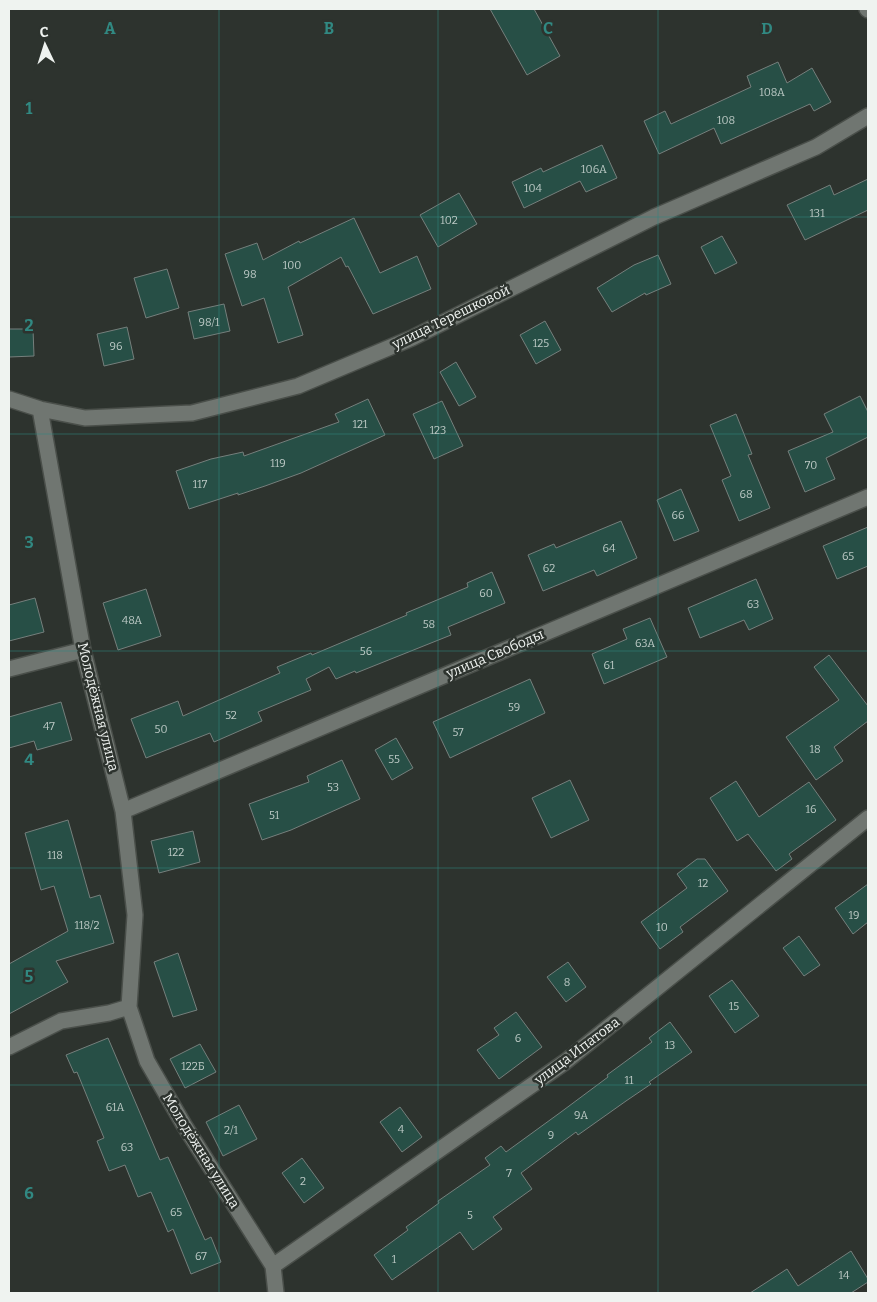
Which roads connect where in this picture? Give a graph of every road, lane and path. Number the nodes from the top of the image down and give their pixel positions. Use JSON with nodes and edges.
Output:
{"nodes":[{"id":1,"x":868,"y":116,"type":"edge"},
{"id":2,"x":9,"y":399,"type":"edge"},
{"id":3,"x":40,"y":409,"type":"junction"},
{"id":4,"x":868,"y":497,"type":"edge"},
{"id":5,"x":83,"y":650,"type":"junction"},
{"id":6,"x":9,"y":669,"type":"edge"},
{"id":7,"x":123,"y":811,"type":"junction"},
{"id":8,"x":868,"y":818,"type":"edge"},
{"id":9,"x":129,"y":1006,"type":"junction"},
{"id":10,"x":9,"y":1047,"type":"edge"},
{"id":11,"x":273,"y":1266,"type":"junction"},
{"id":12,"x":276,"y":1293,"type":"edge"}],
"edges":[{"from":1,"to":3,"type":"street","name":"улица Терешковой"},
{"from":2,"to":3,"type":"street","name":"улица Терешковой"},
{"from":3,"to":5,"type":"street","name":"Молодёжная улица"},
{"from":4,"to":7,"type":"street","name":"улица Свободы"},
{"from":5,"to":6,"type":"street"},
{"from":5,"to":7,"type":"street","name":"Молодёжная улица"},
{"from":7,"to":9,"type":"street","name":"Молодёжная улица"},
{"from":8,"to":11,"type":"street","name":"улица Ипатова"},
{"from":9,"to":10,"type":"street"},
{"from":9,"to":11,"type":"street","name":"Молодёжная улица"},
{"from":11,"to":12,"type":"street","name":"Молодёжная улица"}]}
